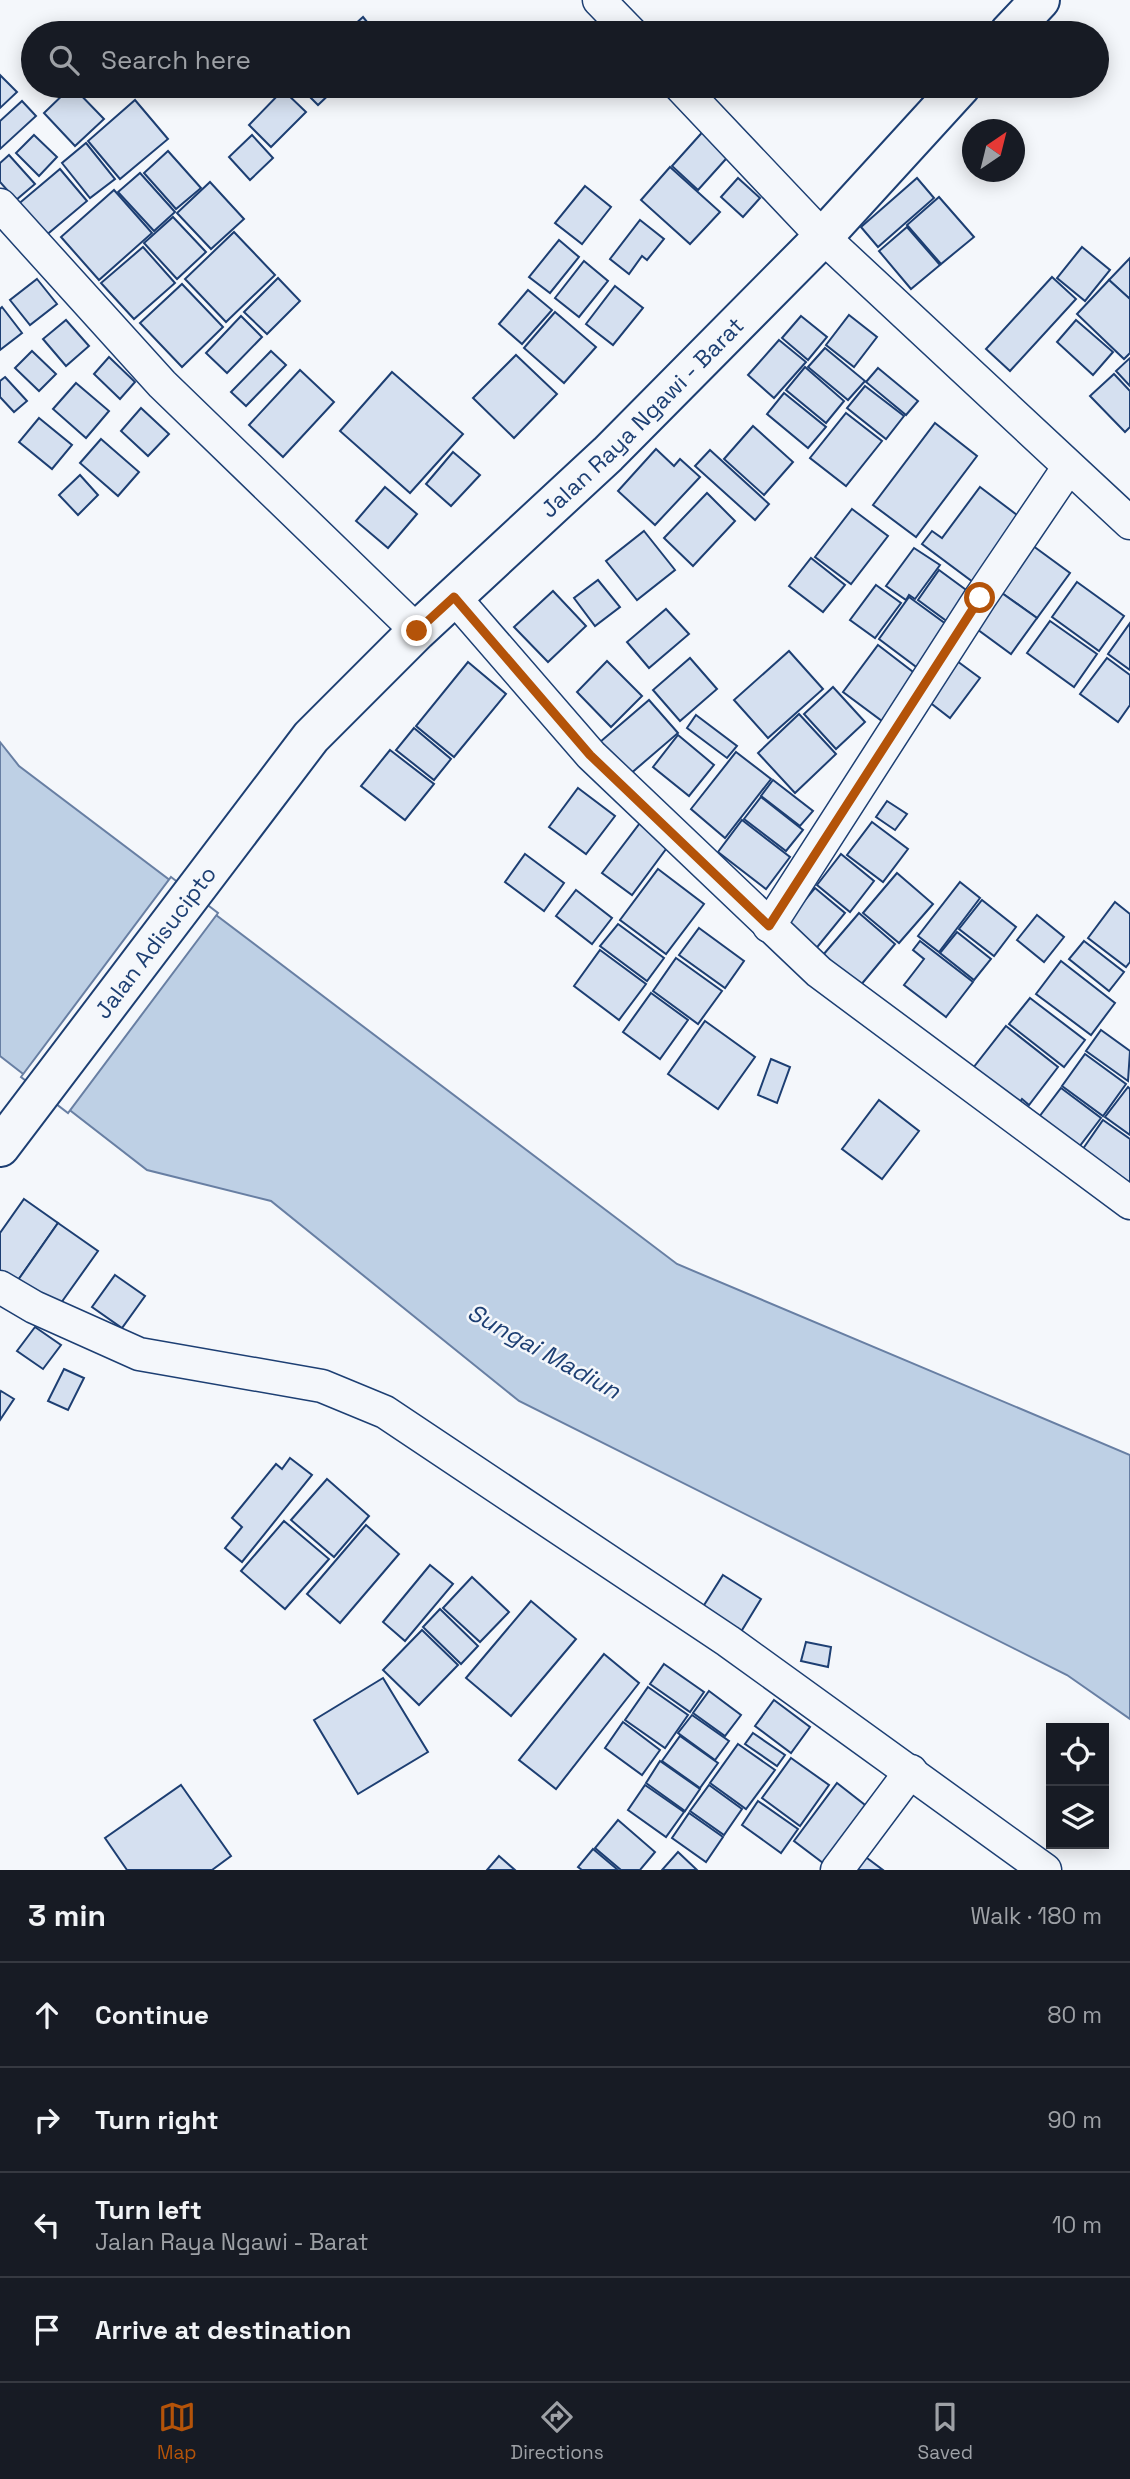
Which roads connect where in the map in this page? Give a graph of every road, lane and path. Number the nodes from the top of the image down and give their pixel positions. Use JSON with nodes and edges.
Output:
{"nodes":[{"id":1,"x":599,"y":0,"type":"edge"},
{"id":2,"x":1040,"y":0,"type":"edge"},
{"id":3,"x":619,"y":21,"type":"edge"},
{"id":4,"x":1020,"y":21,"type":"edge"},
{"id":5,"x":691,"y":98,"type":"edge"},
{"id":6,"x":950,"y":98,"type":"edge"},
{"id":7,"x":0,"y":205,"type":"edge"},
{"id":8,"x":823,"y":237,"type":"junction"},
{"id":9,"x":1068,"y":468,"type":"junction"},
{"id":10,"x":1130,"y":523,"type":"edge"},
{"id":11,"x":454,"y":597,"type":"junction"},
{"id":12,"x":417,"y":631,"type":"junction"},
{"id":13,"x":311,"y":737,"type":"joint"},
{"id":14,"x":769,"y":926,"type":"junction"},
{"id":15,"x":0,"y":1147,"type":"edge"},
{"id":16,"x":1130,"y":1203,"type":"edge"},
{"id":17,"x":0,"y":1287,"type":"edge"},
{"id":18,"x":911,"y":1771,"type":"junction"},
{"id":19,"x":836,"y":1870,"type":"edge"},
{"id":20,"x":1045,"y":1870,"type":"edge"}],
"edges":[{"from":1,"to":3,"type":"street"},
{"from":2,"to":4,"type":"main road"},
{"from":5,"to":8,"type":"street"},
{"from":6,"to":8,"type":"main road","name":"Jalan Raya Ngawi - Barat"},
{"from":7,"to":12,"type":"street"},
{"from":8,"to":9,"type":"street"},
{"from":8,"to":11,"type":"main road","name":"Jalan Raya Ngawi - Barat"},
{"from":9,"to":10,"type":"street"},
{"from":9,"to":14,"type":"street"},
{"from":11,"to":12,"type":"main road","name":"Jalan Raya Ngawi - Barat"},
{"from":11,"to":14,"type":"street"},
{"from":12,"to":13,"type":"main road","name":"Jalan Raya Ngawi - Barat"},
{"from":13,"to":15,"type":"main road","name":"Jalan Adisucipto"},
{"from":14,"to":16,"type":"street"},
{"from":17,"to":18,"type":"street"},
{"from":18,"to":19,"type":"street"},
{"from":18,"to":20,"type":"street"}]}
